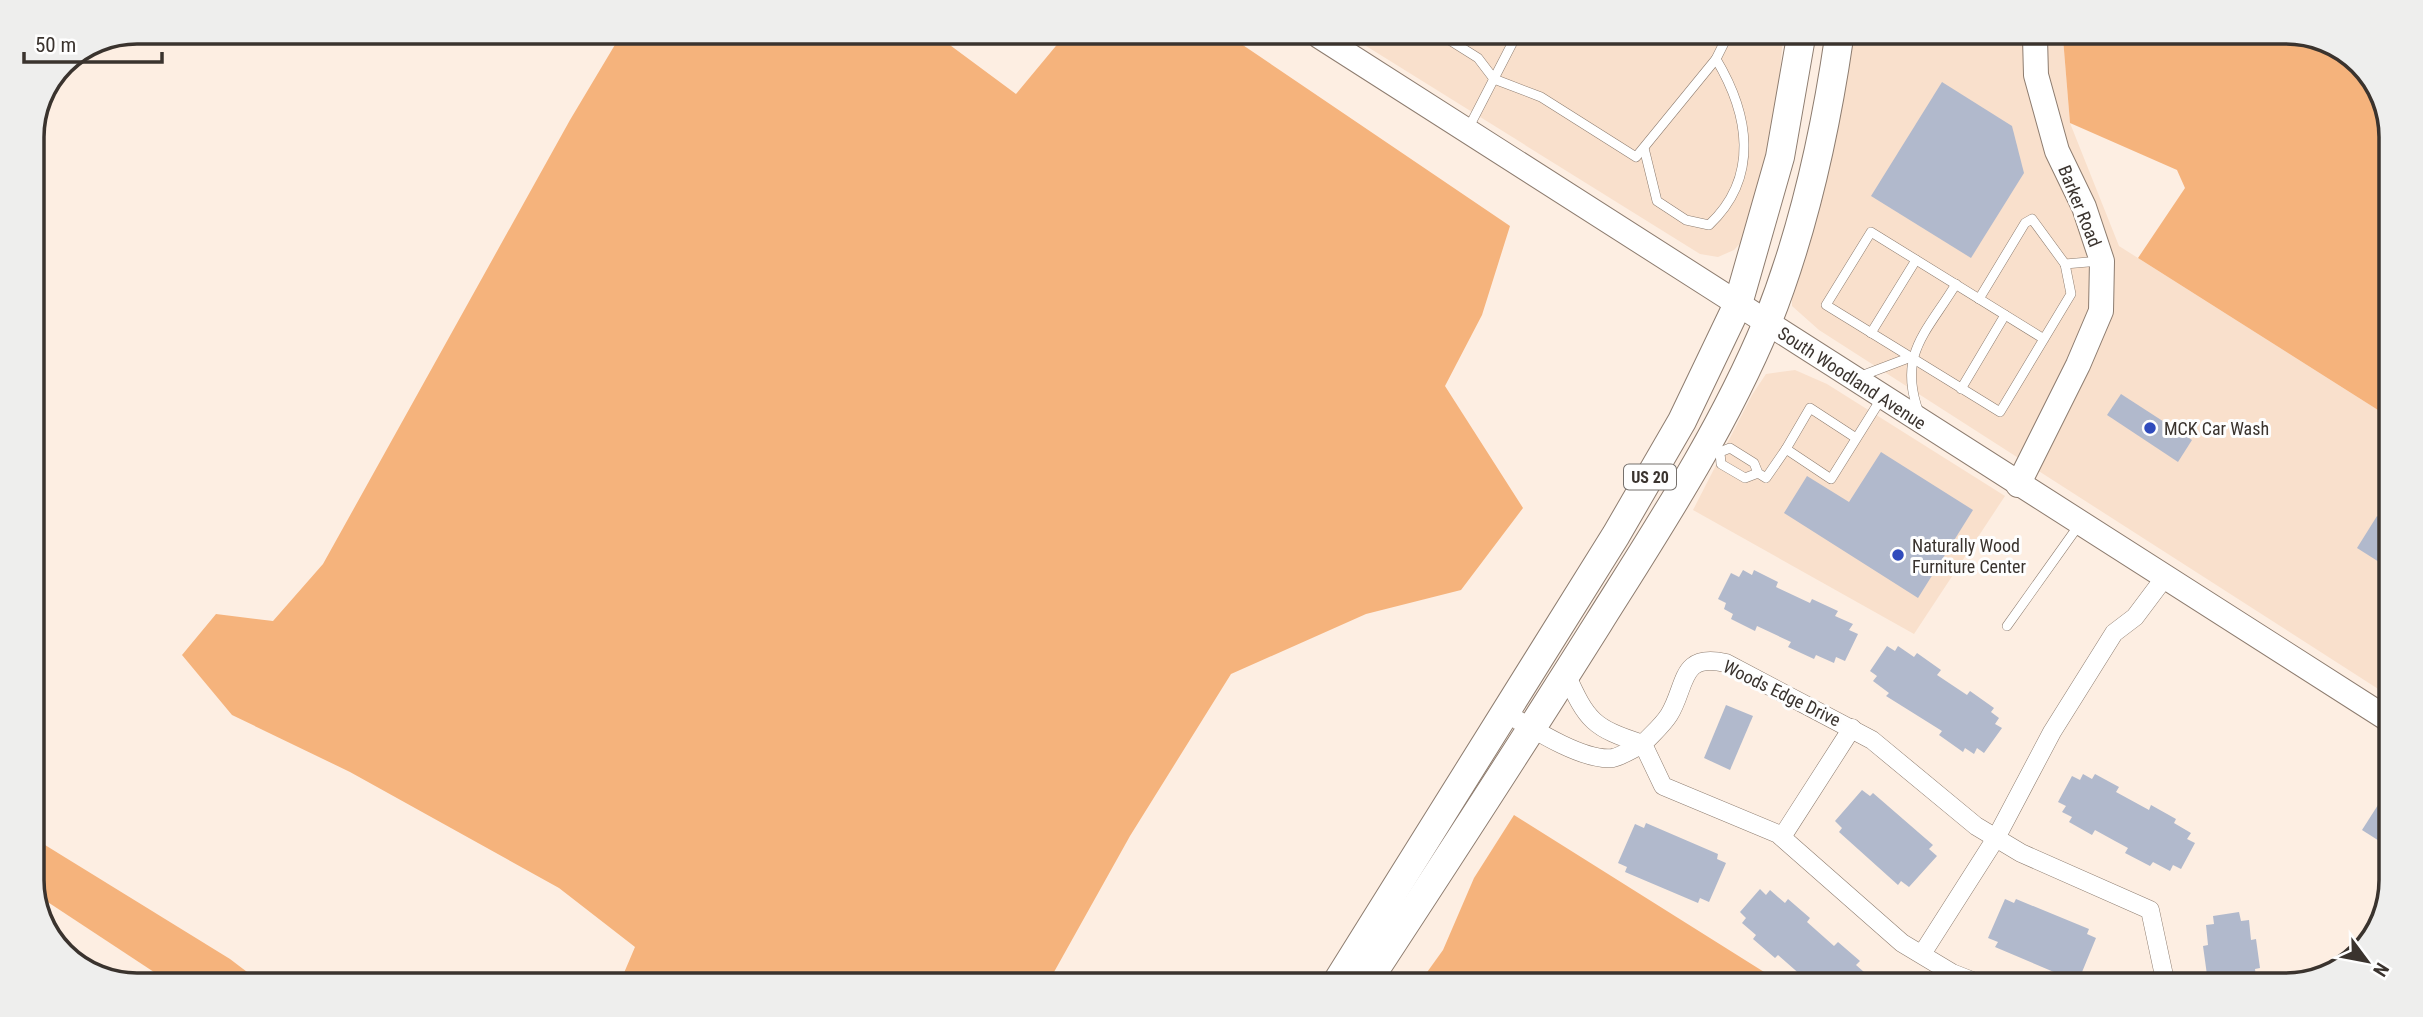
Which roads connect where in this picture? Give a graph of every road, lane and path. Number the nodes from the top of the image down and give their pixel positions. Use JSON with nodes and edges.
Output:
{"nodes":[{"id":1,"x":1331,"y":44,"type":"edge"},
{"id":2,"x":1456,"y":44,"type":"edge"},
{"id":3,"x":1512,"y":44,"type":"edge"},
{"id":4,"x":1724,"y":44,"type":"edge"},
{"id":5,"x":1800,"y":44,"type":"edge"},
{"id":6,"x":1838,"y":44,"type":"edge"},
{"id":7,"x":2035,"y":44,"type":"edge"},
{"id":8,"x":1716,"y":59,"type":"junction"},
{"id":9,"x":1494,"y":79,"type":"junction"},
{"id":10,"x":1467,"y":131,"type":"junction"},
{"id":11,"x":1644,"y":148,"type":"junction"},
{"id":12,"x":1916,"y":260,"type":"junction"},
{"id":13,"x":2102,"y":261,"type":"junction"},
{"id":14,"x":2065,"y":264,"type":"junction"},
{"id":15,"x":1956,"y":284,"type":"junction"},
{"id":16,"x":1979,"y":299,"type":"junction"},
{"id":17,"x":1738,"y":304,"type":"junction"},
{"id":18,"x":2006,"y":315,"type":"junction"},
{"id":19,"x":1767,"y":323,"type":"junction"},
{"id":20,"x":1871,"y":332,"type":"junction"},
{"id":21,"x":2044,"y":339,"type":"junction"},
{"id":22,"x":1911,"y":357,"type":"junction"},
{"id":23,"x":1853,"y":379,"type":"junction"},
{"id":24,"x":1961,"y":388,"type":"junction"},
{"id":25,"x":1882,"y":397,"type":"junction"},
{"id":26,"x":1924,"y":424,"type":"junction"},
{"id":27,"x":1856,"y":438,"type":"junction"},
{"id":28,"x":1713,"y":448,"type":"junction"},
{"id":29,"x":1786,"y":449,"type":"junction"},
{"id":30,"x":1758,"y":473,"type":"junction"},
{"id":31,"x":2018,"y":485,"type":"junction"},
{"id":32,"x":2080,"y":524,"type":"junction"},
{"id":33,"x":2165,"y":577,"type":"junction"},
{"id":34,"x":2007,"y":626,"type":"dead end"},
{"id":35,"x":1566,"y":674,"type":"junction"},
{"id":36,"x":1503,"y":711,"type":"junction"},
{"id":37,"x":2379,"y":714,"type":"edge"},
{"id":38,"x":1852,"y":728,"type":"junction"},
{"id":39,"x":1533,"y":729,"type":"junction"},
{"id":40,"x":1643,"y":744,"type":"junction"},
{"id":41,"x":1782,"y":837,"type":"junction"},
{"id":42,"x":1996,"y":838,"type":"junction"},
{"id":43,"x":1922,"y":954,"type":"junction"},
{"id":44,"x":1343,"y":973,"type":"edge"},
{"id":45,"x":1373,"y":973,"type":"edge"},
{"id":46,"x":1952,"y":973,"type":"edge"},
{"id":47,"x":2164,"y":973,"type":"edge"}],
"edges":[{"from":1,"to":10,"type":"street","name":"South Woodland Avenue"},
{"from":2,"to":9,"type":"lane"},
{"from":3,"to":9,"type":"lane"},
{"from":4,"to":8,"type":"lane"},
{"from":5,"to":17,"type":"main road","number":"US 20"},
{"from":6,"to":19,"type":"main road","number":"US 20"},
{"from":7,"to":13,"type":"street","name":"Barker Road"},
{"from":8,"to":11,"type":"lane"},
{"from":8,"to":11,"type":"lane"},
{"from":9,"to":10,"type":"lane"},
{"from":9,"to":11,"type":"lane"},
{"from":10,"to":17,"type":"street","name":"South Woodland Avenue"},
{"from":12,"to":15,"type":"lane"},
{"from":12,"to":20,"type":"lane"},
{"from":12,"to":20,"type":"lane"},
{"from":13,"to":14,"type":"lane"},
{"from":13,"to":31,"type":"street","name":"Barker Road"},
{"from":14,"to":16,"type":"lane"},
{"from":14,"to":21,"type":"lane"},
{"from":15,"to":16,"type":"lane"},
{"from":15,"to":22,"type":"lane"},
{"from":16,"to":18,"type":"lane"},
{"from":17,"to":19,"type":"street","name":"South Woodland Avenue"},
{"from":17,"to":36,"type":"main road","number":"US 20"},
{"from":18,"to":21,"type":"lane"},
{"from":18,"to":24,"type":"lane"},
{"from":19,"to":23,"type":"street","name":"South Woodland Avenue"},
{"from":19,"to":28,"type":"main road","number":"US 20"},
{"from":20,"to":22,"type":"lane"},
{"from":21,"to":24,"type":"lane"},
{"from":22,"to":23,"type":"lane"},
{"from":22,"to":24,"type":"lane"},
{"from":22,"to":26,"type":"lane"},
{"from":23,"to":25,"type":"street","name":"South Woodland Avenue"},
{"from":25,"to":26,"type":"street","name":"South Woodland Avenue"},
{"from":25,"to":27,"type":"lane"},
{"from":26,"to":31,"type":"street","name":"South Woodland Avenue"},
{"from":27,"to":29,"type":"lane"},
{"from":27,"to":29,"type":"lane"},
{"from":28,"to":30,"type":"lane"},
{"from":28,"to":30,"type":"lane"},
{"from":28,"to":35,"type":"main road","number":"US 20"},
{"from":29,"to":30,"type":"lane"},
{"from":31,"to":32,"type":"street","name":"South Woodland Avenue"},
{"from":32,"to":33,"type":"street","name":"South Woodland Avenue"},
{"from":32,"to":34,"type":"lane"},
{"from":33,"to":37,"type":"street","name":"South Woodland Avenue"},
{"from":33,"to":42,"type":"street"},
{"from":35,"to":39,"type":"main road","number":"US 20"},
{"from":35,"to":40,"type":"street"},
{"from":36,"to":39,"type":"street"},
{"from":36,"to":44,"type":"main road","number":"US 20"},
{"from":38,"to":40,"type":"street","name":"Woods Edge Drive"},
{"from":38,"to":41,"type":"street"},
{"from":38,"to":42,"type":"street","name":"Woods Edge Drive"},
{"from":39,"to":40,"type":"street"},
{"from":39,"to":45,"type":"main road","number":"US 20"},
{"from":40,"to":41,"type":"street"},
{"from":41,"to":43,"type":"street"},
{"from":42,"to":43,"type":"street"},
{"from":42,"to":47,"type":"street","name":"Woods Edge Drive"},
{"from":43,"to":46,"type":"street"}]}
